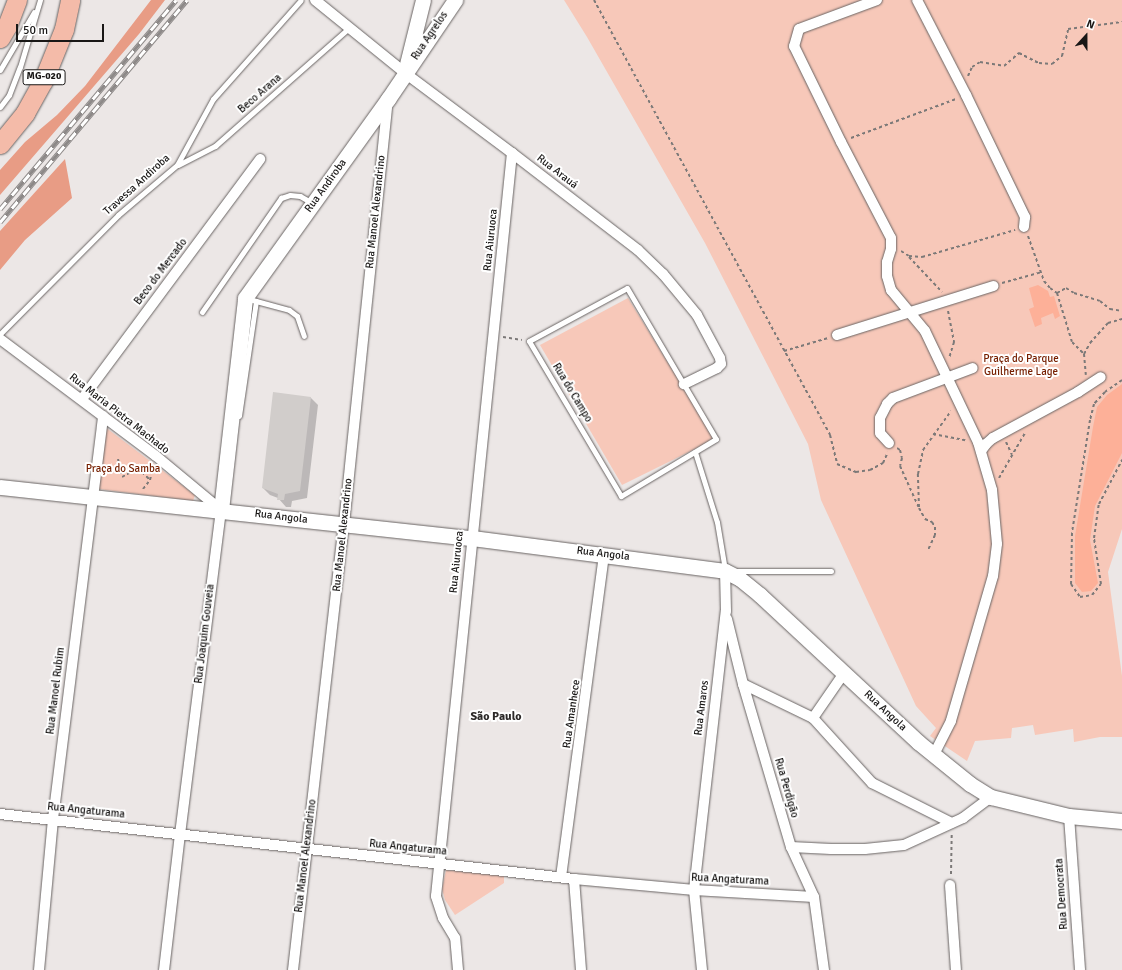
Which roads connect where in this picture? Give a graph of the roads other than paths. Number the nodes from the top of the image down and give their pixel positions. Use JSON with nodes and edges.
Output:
{"nodes":[{"id":1,"x":16,"y":0,"type":"edge"},
{"id":2,"x":70,"y":0,"type":"edge"},
{"id":3,"x":301,"y":0,"type":"edge"},
{"id":4,"x":315,"y":0,"type":"edge"},
{"id":5,"x":423,"y":0,"type":"edge"},
{"id":6,"x":455,"y":0,"type":"edge"},
{"id":7,"x":877,"y":0,"type":"edge"},
{"id":8,"x":917,"y":0,"type":"edge"},
{"id":9,"x":40,"y":2,"type":"edge"},
{"id":10,"x":350,"y":28,"type":"junction"},
{"id":11,"x":0,"y":38,"type":"edge"},
{"id":12,"x":0,"y":70,"type":"edge"},
{"id":13,"x":405,"y":73,"type":"junction"},
{"id":14,"x":388,"y":99,"type":"junction"},
{"id":15,"x":0,"y":107,"type":"edge"},
{"id":16,"x":0,"y":144,"type":"edge"},
{"id":17,"x":512,"y":153,"type":"junction"},
{"id":18,"x":260,"y":159,"type":"dead end"},
{"id":19,"x":177,"y":165,"type":"junction"},
{"id":20,"x":313,"y":203,"type":"junction"},
{"id":21,"x":1024,"y":227,"type":"road end"},
{"id":22,"x":993,"y":286,"type":"road end"},
{"id":23,"x":251,"y":299,"type":"junction"},
{"id":24,"x":910,"y":311,"type":"junction"},
{"id":25,"x":202,"y":312,"type":"dead end"},
{"id":26,"x":0,"y":334,"type":"edge"},
{"id":27,"x":837,"y":335,"type":"road end"},
{"id":28,"x":304,"y":336,"type":"dead end"},
{"id":29,"x":0,"y":339,"type":"edge"},
{"id":30,"x":973,"y":368,"type":"dead end"},
{"id":31,"x":1101,"y":377,"type":"dead end"},
{"id":32,"x":946,"y":379,"type":"junction"},
{"id":33,"x":684,"y":384,"type":"junction"},
{"id":34,"x":82,"y":399,"type":"junction"},
{"id":35,"x":103,"y":416,"type":"junction"},
{"id":36,"x":239,"y":418,"type":"dead end"},
{"id":37,"x":889,"y":443,"type":"road end"},
{"id":38,"x":979,"y":447,"type":"junction"},
{"id":39,"x":695,"y":452,"type":"junction"},
{"id":40,"x":0,"y":487,"type":"edge"},
{"id":41,"x":91,"y":498,"type":"junction"},
{"id":42,"x":221,"y":510,"type":"junction"},
{"id":43,"x":344,"y":524,"type":"junction"},
{"id":44,"x":472,"y":538,"type":"junction"},
{"id":45,"x":604,"y":554,"type":"junction"},
{"id":46,"x":725,"y":571,"type":"junction"},
{"id":47,"x":831,"y":571,"type":"dead end"},
{"id":48,"x":726,"y":612,"type":"junction"},
{"id":49,"x":844,"y":674,"type":"junction"},
{"id":50,"x":743,"y":684,"type":"junction"},
{"id":51,"x":813,"y":718,"type":"junction"},
{"id":52,"x":934,"y":755,"type":"junction"},
{"id":53,"x":991,"y":797,"type":"junction"},
{"id":54,"x":0,"y":814,"type":"edge"},
{"id":55,"x":1069,"y":816,"type":"junction"},
{"id":56,"x":53,"y":819,"type":"junction"},
{"id":57,"x":1122,"y":821,"type":"edge"},
{"id":58,"x":952,"y":823,"type":"junction"},
{"id":59,"x":180,"y":834,"type":"junction"},
{"id":60,"x":791,"y":847,"type":"junction"},
{"id":61,"x":306,"y":849,"type":"junction"},
{"id":62,"x":438,"y":864,"type":"junction"},
{"id":63,"x":561,"y":877,"type":"junction"},
{"id":64,"x":574,"y":878,"type":"junction"},
{"id":65,"x":950,"y":885,"type":"road end"},
{"id":66,"x":694,"y":890,"type":"junction"},
{"id":67,"x":814,"y":897,"type":"junction"},
{"id":68,"x":39,"y":970,"type":"edge"},
{"id":69,"x":164,"y":970,"type":"edge"},
{"id":70,"x":293,"y":970,"type":"edge"},
{"id":71,"x":458,"y":970,"type":"edge"},
{"id":72,"x":581,"y":970,"type":"edge"},
{"id":73,"x":702,"y":970,"type":"edge"},
{"id":74,"x":824,"y":970,"type":"edge"},
{"id":75,"x":956,"y":970,"type":"edge"},
{"id":76,"x":1080,"y":970,"type":"edge"}],
"edges":[{"from":1,"to":11,"type":"highway"},
{"from":2,"to":16,"type":"highway","number":"MG-020"},
{"from":3,"to":19,"type":"lane","name":"Travessa Andiroba"},
{"from":4,"to":10,"type":"street","name":"Rua Arauá"},
{"from":5,"to":13,"type":"street"},
{"from":6,"to":13,"type":"street","name":"Rua Agrelos"},
{"from":7,"to":24,"type":"street"},
{"from":8,"to":21,"type":"street"},
{"from":9,"to":12,"type":"lane"},
{"from":9,"to":15,"type":"lane"},
{"from":10,"to":13,"type":"street","name":"Rua Arauá"},
{"from":10,"to":19,"type":"lane","name":"Beco Arana"},
{"from":13,"to":14,"type":"street","name":"Rua Andiroba"},
{"from":13,"to":17,"type":"street","name":"Rua Arauá"},
{"from":14,"to":20,"type":"street","name":"Rua Andiroba"},
{"from":14,"to":43,"type":"street","name":"Rua Manoel Alexandrino"},
{"from":17,"to":33,"type":"street","name":"Rua Arauá"},
{"from":17,"to":44,"type":"street","name":"Rua Aiuruoca"},
{"from":18,"to":34,"type":"street","name":"Beco do Mercado"},
{"from":19,"to":26,"type":"lane","name":"Travessa Andiroba"},
{"from":20,"to":23,"type":"street","name":"Rua Andiroba"},
{"from":20,"to":25,"type":"lane"},
{"from":22,"to":24,"type":"street"},
{"from":23,"to":28,"type":"lane"},
{"from":23,"to":36,"type":"lane"},
{"from":23,"to":42,"type":"street","name":"Rua Joaquim Gouveia"},
{"from":24,"to":27,"type":"street"},
{"from":24,"to":32,"type":"street"},
{"from":29,"to":34,"type":"street","name":"Rua Maria Pietra Machado"},
{"from":30,"to":32,"type":"street"},
{"from":31,"to":38,"type":"street"},
{"from":32,"to":37,"type":"street"},
{"from":32,"to":38,"type":"street"},
{"from":33,"to":39,"type":"lane","name":"Rua do Campo"},
{"from":33,"to":39,"type":"lane","name":"Rua do Campo"},
{"from":34,"to":35,"type":"street","name":"Rua Maria Pietra Machado"},
{"from":35,"to":41,"type":"street","name":"Rua Manoel Rubim"},
{"from":35,"to":42,"type":"street","name":"Rua Maria Pietra Machado"},
{"from":38,"to":52,"type":"street"},
{"from":39,"to":46,"type":"lane","name":"Rua Amaros"},
{"from":40,"to":41,"type":"street","name":"Rua Angola"},
{"from":41,"to":42,"type":"street","name":"Rua Angola"},
{"from":41,"to":56,"type":"street","name":"Rua Manoel Rubim"},
{"from":42,"to":43,"type":"street","name":"Rua Angola"},
{"from":42,"to":59,"type":"street","name":"Rua Joaquim Gouveia"},
{"from":43,"to":44,"type":"street","name":"Rua Angola"},
{"from":43,"to":61,"type":"street","name":"Rua Manoel Alexandrino"},
{"from":44,"to":45,"type":"street","name":"Rua Angola"},
{"from":44,"to":62,"type":"street","name":"Rua Aiuruoca"},
{"from":45,"to":46,"type":"street","name":"Rua Angola"},
{"from":45,"to":63,"type":"street","name":"Rua Amanhece"},
{"from":46,"to":47,"type":"lane"},
{"from":46,"to":48,"type":"street","name":"Rua Amaros"},
{"from":46,"to":49,"type":"street","name":"Rua Angola"},
{"from":48,"to":50,"type":"street","name":"Rua Perdigão"},
{"from":48,"to":66,"type":"street","name":"Rua Amaros"},
{"from":49,"to":51,"type":"street"},
{"from":49,"to":52,"type":"street","name":"Rua Angola"},
{"from":50,"to":51,"type":"street"},
{"from":50,"to":60,"type":"street","name":"Rua Perdigão"},
{"from":51,"to":58,"type":"street"},
{"from":52,"to":53,"type":"street","name":"Rua Angola"},
{"from":53,"to":55,"type":"street","name":"Rua Angola"},
{"from":53,"to":58,"type":"street"},
{"from":54,"to":56,"type":"street","name":"Rua Angaturama"},
{"from":55,"to":57,"type":"street","name":"Rua Angola"},
{"from":55,"to":76,"type":"street","name":"Rua Democrata"},
{"from":56,"to":59,"type":"street","name":"Rua Angaturama"},
{"from":56,"to":68,"type":"street","name":"Rua Manoel Rubim"},
{"from":58,"to":60,"type":"street"},
{"from":59,"to":61,"type":"street","name":"Rua Angaturama"},
{"from":59,"to":69,"type":"street","name":"Rua Joaquim Gouveia"},
{"from":60,"to":67,"type":"street","name":"Rua Perdigão"},
{"from":61,"to":62,"type":"street","name":"Rua Angaturama"},
{"from":61,"to":70,"type":"street","name":"Rua Manoel Alexandrino"},
{"from":62,"to":63,"type":"street","name":"Rua Angaturama"},
{"from":62,"to":71,"type":"street","name":"Rua Aiuruoca"},
{"from":63,"to":64,"type":"street","name":"Rua Angaturama"},
{"from":64,"to":66,"type":"street","name":"Rua Angaturama"},
{"from":64,"to":72,"type":"street"},
{"from":65,"to":75,"type":"street"},
{"from":66,"to":67,"type":"street","name":"Rua Angaturama"},
{"from":66,"to":73,"type":"street","name":"Rua Amaros"},
{"from":67,"to":74,"type":"street","name":"Rua Perdigão"}]}
